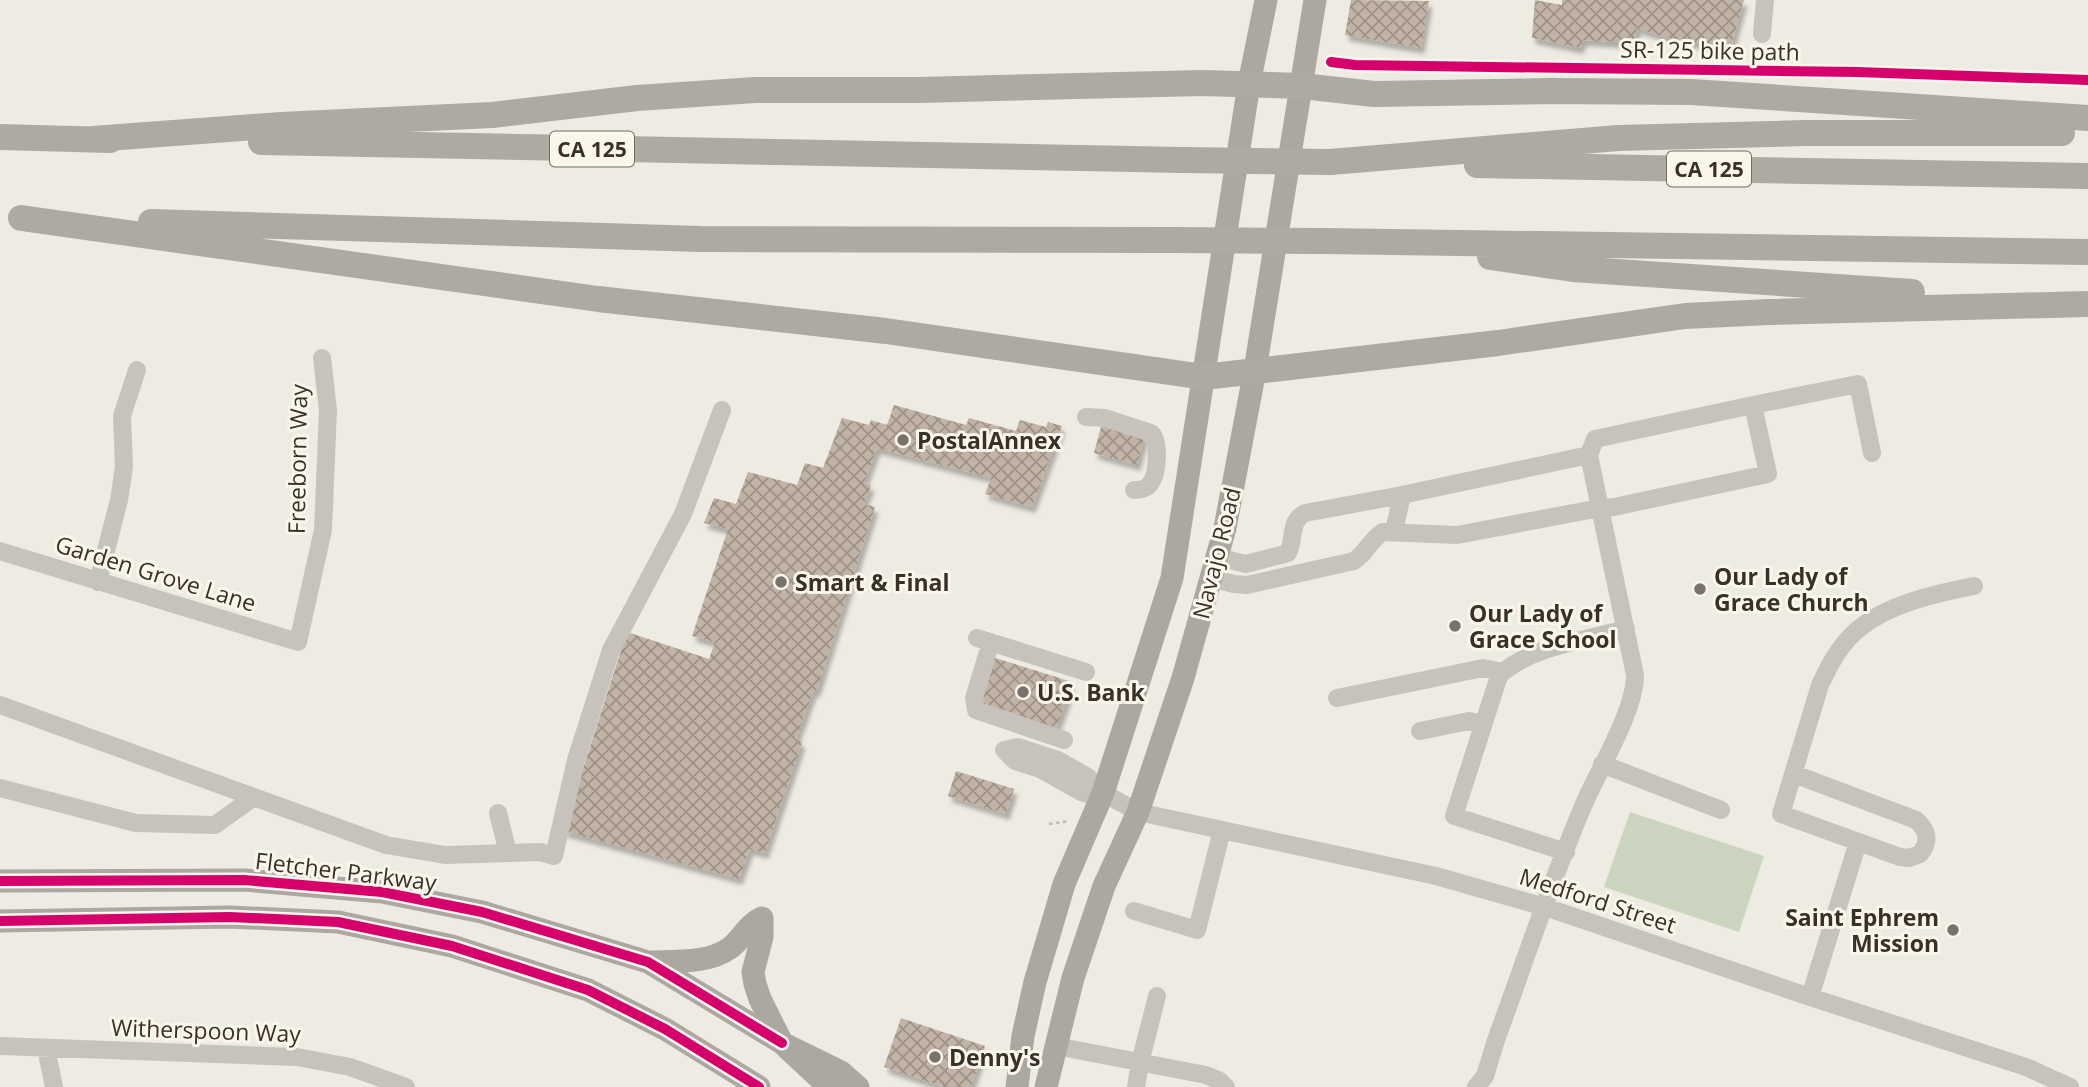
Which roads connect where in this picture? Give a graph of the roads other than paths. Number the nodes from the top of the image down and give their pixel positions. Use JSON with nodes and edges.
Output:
{"nodes":[{"id":1,"x":1266,"y":0,"type":"edge"},
{"id":2,"x":1315,"y":0,"type":"edge"},
{"id":3,"x":1765,"y":0,"type":"edge"},
{"id":4,"x":1762,"y":34,"type":"dead end"},
{"id":5,"x":1249,"y":84,"type":"junction"},
{"id":6,"x":1302,"y":86,"type":"junction"},
{"id":7,"x":2088,"y":118,"type":"edge"},
{"id":8,"x":2088,"y":133,"type":"edge"},
{"id":9,"x":0,"y":137,"type":"edge"},
{"id":10,"x":93,"y":139,"type":"junction"},
{"id":11,"x":1330,"y":162,"type":"junction"},
{"id":12,"x":2088,"y":176,"type":"edge"},
{"id":13,"x":10,"y":217,"type":"edge"},
{"id":14,"x":1381,"y":242,"type":"junction"},
{"id":15,"x":2088,"y":252,"type":"edge"},
{"id":16,"x":2088,"y":301,"type":"edge"},
{"id":17,"x":322,"y":358,"type":"dead end"},
{"id":18,"x":137,"y":370,"type":"dead end"},
{"id":19,"x":1255,"y":370,"type":"junction"},
{"id":20,"x":1204,"y":377,"type":"junction"},
{"id":21,"x":1754,"y":405,"type":"junction"},
{"id":22,"x":722,"y":410,"type":"dead end"},
{"id":23,"x":1086,"y":417,"type":"dead end"},
{"id":24,"x":1871,"y":453,"type":"dead end"},
{"id":25,"x":1589,"y":455,"type":"junction"},
{"id":26,"x":1134,"y":491,"type":"dead end"},
{"id":27,"x":1402,"y":495,"type":"junction"},
{"id":28,"x":1600,"y":508,"type":"junction"},
{"id":29,"x":1394,"y":531,"type":"junction"},
{"id":30,"x":0,"y":551,"type":"edge"},
{"id":31,"x":1214,"y":567,"type":"junction"},
{"id":32,"x":98,"y":582,"type":"junction"},
{"id":33,"x":1974,"y":586,"type":"dead end"},
{"id":34,"x":1626,"y":629,"type":"junction"},
{"id":35,"x":298,"y":642,"type":"joint"},
{"id":36,"x":1086,"y":672,"type":"dead end"},
{"id":37,"x":1503,"y":672,"type":"junction"},
{"id":38,"x":1338,"y":698,"type":"dead end"},
{"id":39,"x":0,"y":705,"type":"edge"},
{"id":40,"x":1483,"y":724,"type":"junction"},
{"id":41,"x":1420,"y":731,"type":"dead end"},
{"id":42,"x":1065,"y":740,"type":"dead end"},
{"id":43,"x":1602,"y":764,"type":"junction"},
{"id":44,"x":1794,"y":774,"type":"junction"},
{"id":45,"x":0,"y":788,"type":"edge"},
{"id":46,"x":1103,"y":793,"type":"junction"},
{"id":47,"x":254,"y":797,"type":"junction"},
{"id":48,"x":1721,"y":810,"type":"dead end"},
{"id":49,"x":1138,"y":812,"type":"junction"},
{"id":50,"x":498,"y":813,"type":"dead end"},
{"id":51,"x":1222,"y":830,"type":"junction"},
{"id":52,"x":1858,"y":842,"type":"junction"},
{"id":53,"x":1566,"y":852,"type":"junction"},
{"id":54,"x":508,"y":853,"type":"junction"},
{"id":55,"x":0,"y":881,"type":"edge"},
{"id":56,"x":1545,"y":907,"type":"junction"},
{"id":57,"x":1134,"y":911,"type":"dead end"},
{"id":58,"x":0,"y":921,"type":"edge"},
{"id":59,"x":648,"y":962,"type":"junction"},
{"id":60,"x":1157,"y":996,"type":"dead end"},
{"id":61,"x":1810,"y":997,"type":"junction"},
{"id":62,"x":1023,"y":1036,"type":"junction"},
{"id":63,"x":782,"y":1043,"type":"junction"},
{"id":64,"x":0,"y":1045,"type":"edge"},
{"id":65,"x":1056,"y":1046,"type":"junction"},
{"id":66,"x":46,"y":1048,"type":"junction"},
{"id":67,"x":1140,"y":1063,"type":"junction"},
{"id":68,"x":54,"y":1087,"type":"edge"},
{"id":69,"x":406,"y":1087,"type":"edge"},
{"id":70,"x":760,"y":1087,"type":"edge"},
{"id":71,"x":829,"y":1087,"type":"edge"},
{"id":72,"x":858,"y":1087,"type":"edge"},
{"id":73,"x":1006,"y":1087,"type":"edge"},
{"id":74,"x":1017,"y":1087,"type":"edge"},
{"id":75,"x":1046,"y":1087,"type":"edge"},
{"id":76,"x":1056,"y":1087,"type":"edge"},
{"id":77,"x":1136,"y":1087,"type":"edge"},
{"id":78,"x":1226,"y":1087,"type":"edge"},
{"id":79,"x":1476,"y":1087,"type":"edge"},
{"id":80,"x":2070,"y":1087,"type":"edge"}],
"edges":[{"from":1,"to":5,"type":"main road","name":"Navajo Road"},
{"from":2,"to":6,"type":"main road","name":"Navajo Road"},
{"from":3,"to":4,"type":"street"},
{"from":5,"to":6,"type":"highway"},
{"from":5,"to":10,"type":"highway"},
{"from":5,"to":20,"type":"main road","name":"Navajo Road"},
{"from":6,"to":7,"type":"highway"},
{"from":6,"to":19,"type":"main road","name":"Navajo Road"},
{"from":8,"to":11,"type":"highway"},
{"from":9,"to":10,"type":"highway","number":"CA 125"},
{"from":10,"to":11,"type":"highway","number":"CA 125","bridge":true},
{"from":11,"to":12,"type":"highway","number":"CA 125"},
{"from":13,"to":14,"type":"highway","bridge":true},
{"from":13,"to":20,"type":"highway"},
{"from":14,"to":15,"type":"highway"},
{"from":14,"to":16,"type":"highway"},
{"from":16,"to":19,"type":"highway"},
{"from":17,"to":35,"type":"street","name":"Freeborn Way"},
{"from":18,"to":32,"type":"street"},
{"from":19,"to":20,"type":"highway"},
{"from":19,"to":31,"type":"main road","name":"Navajo Road"},
{"from":20,"to":46,"type":"main road","name":"Navajo Road"},
{"from":21,"to":24,"type":"street"},
{"from":21,"to":25,"type":"street"},
{"from":21,"to":28,"type":"street"},
{"from":22,"to":54,"type":"street"},
{"from":23,"to":26,"type":"street"},
{"from":25,"to":27,"type":"street"},
{"from":25,"to":28,"type":"street"},
{"from":27,"to":29,"type":"street"},
{"from":27,"to":31,"type":"street"},
{"from":28,"to":29,"type":"street"},
{"from":28,"to":34,"type":"street"},
{"from":29,"to":31,"type":"street"},
{"from":30,"to":32,"type":"street","name":"Garden Grove Lane"},
{"from":31,"to":49,"type":"main road","name":"Navajo Road"},
{"from":32,"to":35,"type":"street","name":"Garden Grove Lane"},
{"from":33,"to":44,"type":"street"},
{"from":34,"to":37,"type":"street"},
{"from":34,"to":43,"type":"street"},
{"from":36,"to":42,"type":"street"},
{"from":37,"to":38,"type":"street"},
{"from":37,"to":40,"type":"street"},
{"from":39,"to":47,"type":"street"},
{"from":40,"to":41,"type":"street"},
{"from":40,"to":53,"type":"street"},
{"from":43,"to":48,"type":"street"},
{"from":43,"to":53,"type":"street"},
{"from":44,"to":52,"type":"street"},
{"from":44,"to":52,"type":"street"},
{"from":45,"to":47,"type":"street"},
{"from":46,"to":46,"type":"street"},
{"from":46,"to":49,"type":"street","name":"Medford Street"},
{"from":46,"to":62,"type":"main road","name":"Navajo Road"},
{"from":47,"to":54,"type":"street"},
{"from":49,"to":51,"type":"street","name":"Medford Street"},
{"from":49,"to":65,"type":"main road","name":"Navajo Road"},
{"from":50,"to":54,"type":"street"},
{"from":51,"to":56,"type":"street","name":"Medford Street"},
{"from":51,"to":57,"type":"street"},
{"from":52,"to":61,"type":"street"},
{"from":53,"to":56,"type":"street"},
{"from":55,"to":59,"type":"main road","name":"Fletcher Parkway"},
{"from":56,"to":61,"type":"street","name":"Medford Street"},
{"from":56,"to":79,"type":"street"},
{"from":58,"to":70,"type":"main road"},
{"from":59,"to":63,"type":"main road","name":"Fletcher Parkway"},
{"from":59,"to":63,"type":"main road"},
{"from":60,"to":67,"type":"street"},
{"from":61,"to":80,"type":"street","name":"Medford Street"},
{"from":62,"to":73,"type":"main road"},
{"from":62,"to":74,"type":"main road","name":"Navajo Road"},
{"from":63,"to":71,"type":"main road","name":"Fletcher Parkway"},
{"from":63,"to":72,"type":"main road"},
{"from":64,"to":66,"type":"street","name":"Witherspoon Way"},
{"from":65,"to":67,"type":"street"},
{"from":65,"to":75,"type":"main road","name":"Navajo Road"},
{"from":65,"to":76,"type":"main road"},
{"from":66,"to":68,"type":"street"},
{"from":66,"to":69,"type":"street","name":"Witherspoon Way"},
{"from":67,"to":77,"type":"street"},
{"from":67,"to":78,"type":"street"}]}
